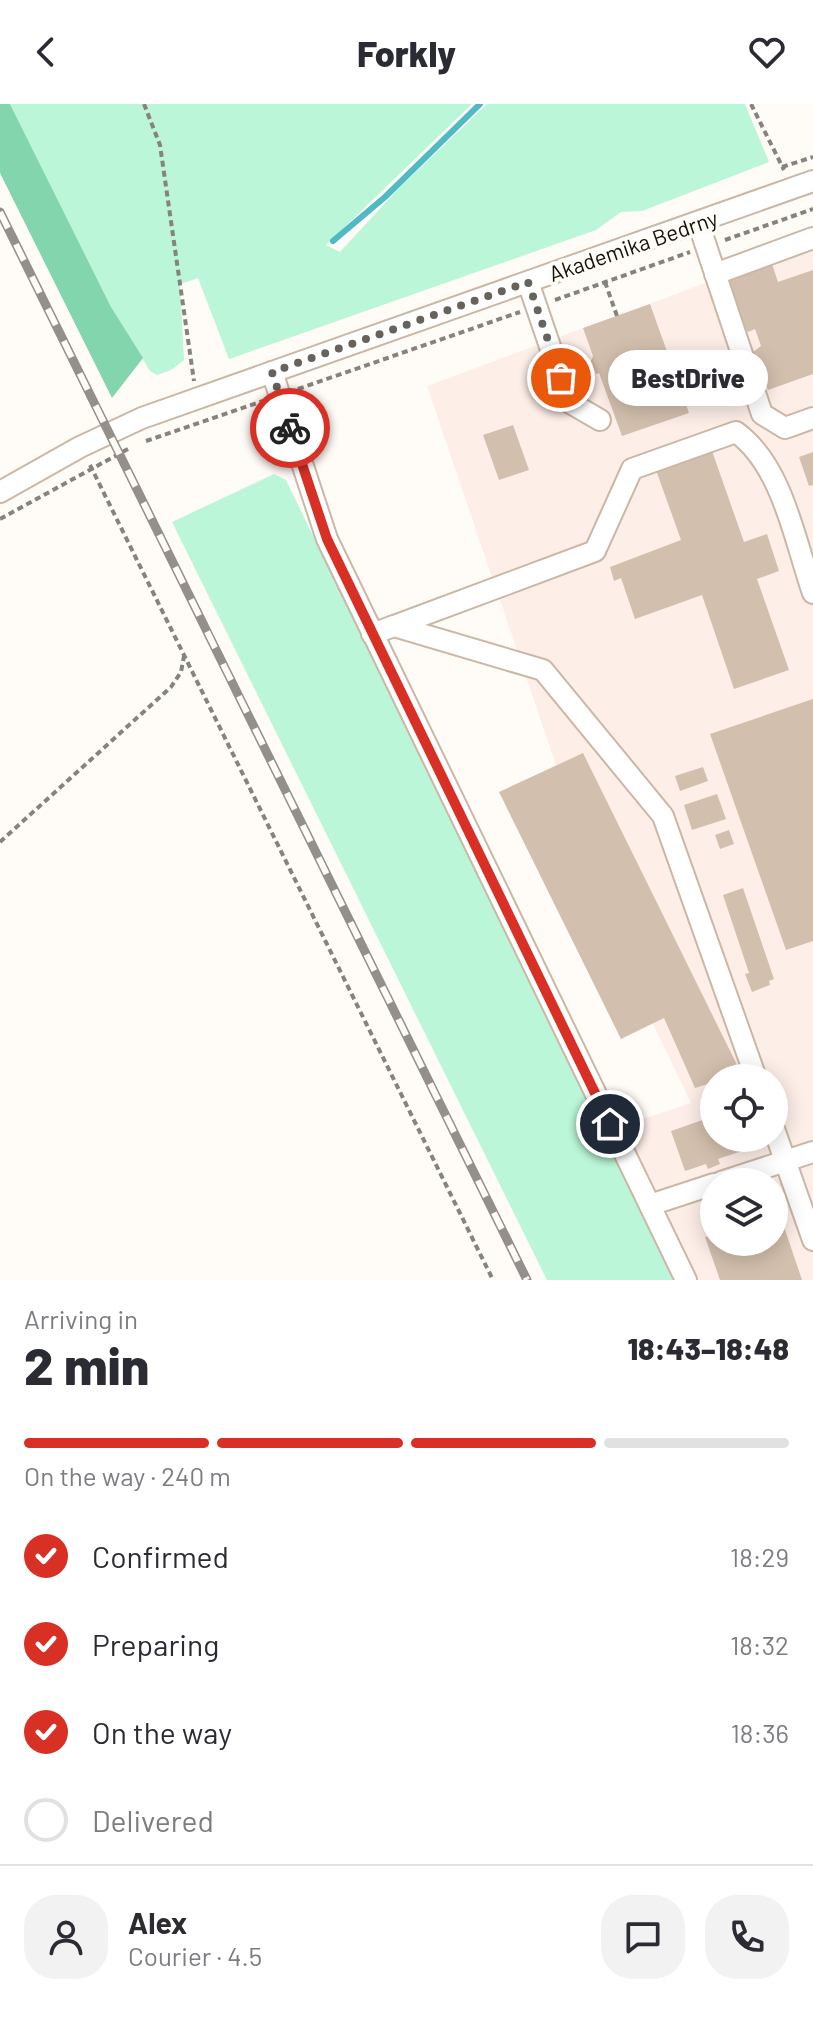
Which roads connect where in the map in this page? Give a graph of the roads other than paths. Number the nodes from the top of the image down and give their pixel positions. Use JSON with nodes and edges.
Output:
{"nodes":[{"id":1,"x":813,"y":181,"type":"edge"},
{"id":2,"x":698,"y":222,"type":"junction"},
{"id":3,"x":813,"y":238,"type":"edge"},
{"id":4,"x":715,"y":274,"type":"junction"},
{"id":5,"x":528,"y":282,"type":"junction"},
{"id":6,"x":272,"y":372,"type":"junction"},
{"id":7,"x":813,"y":418,"type":"edge"},
{"id":8,"x":600,"y":420,"type":"dead end"},
{"id":9,"x":0,"y":492,"type":"edge"},
{"id":10,"x":813,"y":593,"type":"edge"},
{"id":11,"x":394,"y":626,"type":"junction"},
{"id":12,"x":372,"y":634,"type":"junction"},
{"id":13,"x":751,"y":1064,"type":"edge"},
{"id":14,"x":782,"y":1152,"type":"edge"},
{"id":15,"x":813,"y":1152,"type":"edge"},
{"id":16,"x":785,"y":1161,"type":"junction"},
{"id":17,"x":764,"y":1168,"type":"edge"},
{"id":18,"x":700,"y":1189,"type":"edge"},
{"id":19,"x":650,"y":1205,"type":"junction"},
{"id":20,"x":813,"y":1240,"type":"edge"},
{"id":21,"x":686,"y":1280,"type":"edge"}],
"edges":[{"from":1,"to":2,"type":"street","name":"Akademika Bedrny"},
{"from":2,"to":4,"type":"street"},
{"from":2,"to":5,"type":"street","name":"Akademika Bedrny"},
{"from":3,"to":4,"type":"street"},
{"from":4,"to":7,"type":"street"},
{"from":5,"to":6,"type":"street","name":"Akademika Bedrny"},
{"from":5,"to":8,"type":"street"},
{"from":6,"to":9,"type":"street","name":"Akademika Bedrny"},
{"from":6,"to":12,"type":"street"},
{"from":10,"to":11,"type":"street"},
{"from":11,"to":12,"type":"street"},
{"from":11,"to":13,"type":"street"},
{"from":12,"to":19,"type":"street"},
{"from":14,"to":16,"type":"street"},
{"from":15,"to":16,"type":"street"},
{"from":16,"to":17,"type":"street"},
{"from":16,"to":20,"type":"street"},
{"from":18,"to":19,"type":"street"},
{"from":19,"to":21,"type":"street"}]}
